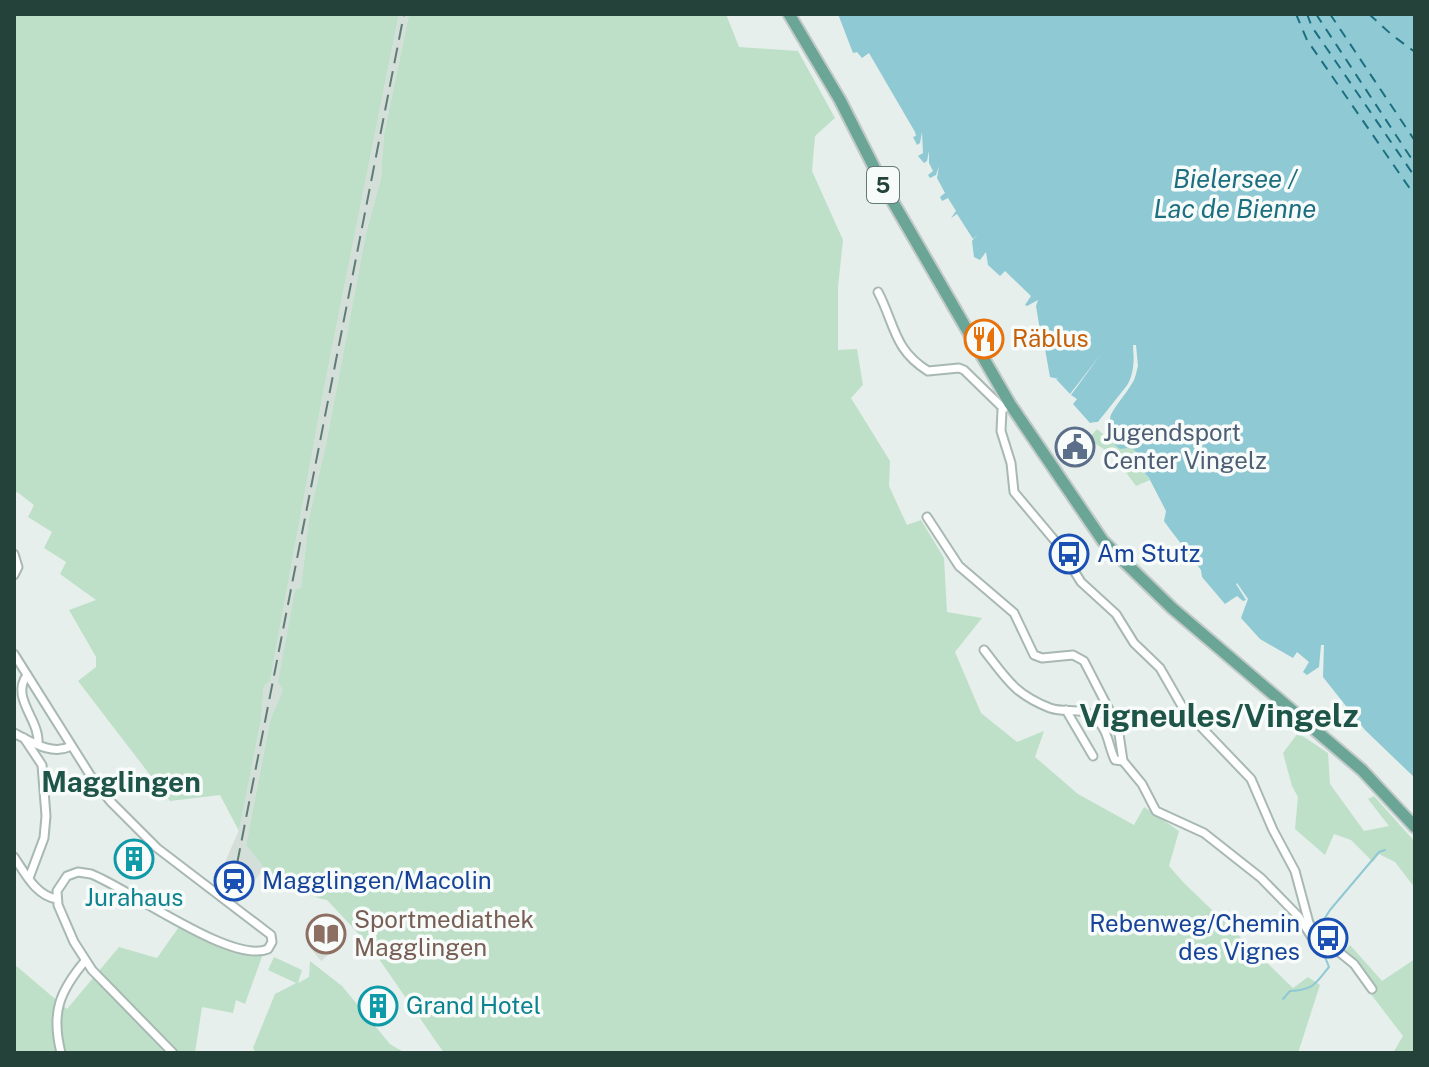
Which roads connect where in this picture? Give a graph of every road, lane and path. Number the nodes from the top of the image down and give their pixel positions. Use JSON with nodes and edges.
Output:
{"nodes":[{"id":1,"x":789,"y":14,"type":"edge"},
{"id":2,"x":878,"y":292,"type":"dead end"},
{"id":3,"x":1006,"y":406,"type":"junction"},
{"id":4,"x":927,"y":517,"type":"dead end"},
{"id":5,"x":14,"y":554,"type":"edge"},
{"id":6,"x":14,"y":575,"type":"edge"},
{"id":7,"x":984,"y":650,"type":"dead end"},
{"id":8,"x":14,"y":654,"type":"edge"},
{"id":9,"x":27,"y":675,"type":"junction"},
{"id":10,"x":1066,"y":710,"type":"junction"},
{"id":11,"x":14,"y":733,"type":"edge"},
{"id":12,"x":24,"y":738,"type":"junction"},
{"id":13,"x":38,"y":744,"type":"junction"},
{"id":14,"x":71,"y":746,"type":"junction"},
{"id":15,"x":1093,"y":756,"type":"dead end"},
{"id":16,"x":1123,"y":761,"type":"junction"},
{"id":17,"x":1415,"y":827,"type":"edge"},
{"id":18,"x":14,"y":857,"type":"edge"},
{"id":19,"x":29,"y":878,"type":"junction"},
{"id":20,"x":57,"y":899,"type":"junction"},
{"id":21,"x":1328,"y":943,"type":"junction"},
{"id":22,"x":85,"y":961,"type":"junction"},
{"id":23,"x":1372,"y":989,"type":"dead end"},
{"id":24,"x":61,"y":1053,"type":"edge"},
{"id":25,"x":173,"y":1053,"type":"edge"}],
"edges":[{"from":1,"to":3,"type":"main road","number":"5"},
{"from":2,"to":3,"type":"street"},
{"from":3,"to":17,"type":"main road","number":"5"},
{"from":3,"to":21,"type":"street"},
{"from":4,"to":16,"type":"street"},
{"from":5,"to":6,"type":"street"},
{"from":7,"to":10,"type":"street"},
{"from":8,"to":9,"type":"street"},
{"from":9,"to":13,"type":"street"},
{"from":9,"to":14,"type":"street"},
{"from":10,"to":15,"type":"street"},
{"from":10,"to":16,"type":"street"},
{"from":11,"to":12,"type":"street"},
{"from":12,"to":13,"type":"street"},
{"from":12,"to":19,"type":"street"},
{"from":13,"to":14,"type":"street"},
{"from":14,"to":20,"type":"street"},
{"from":16,"to":21,"type":"street"},
{"from":18,"to":19,"type":"street"},
{"from":19,"to":20,"type":"street"},
{"from":20,"to":22,"type":"street"},
{"from":21,"to":23,"type":"street"},
{"from":22,"to":24,"type":"street"},
{"from":22,"to":25,"type":"street"}]}
